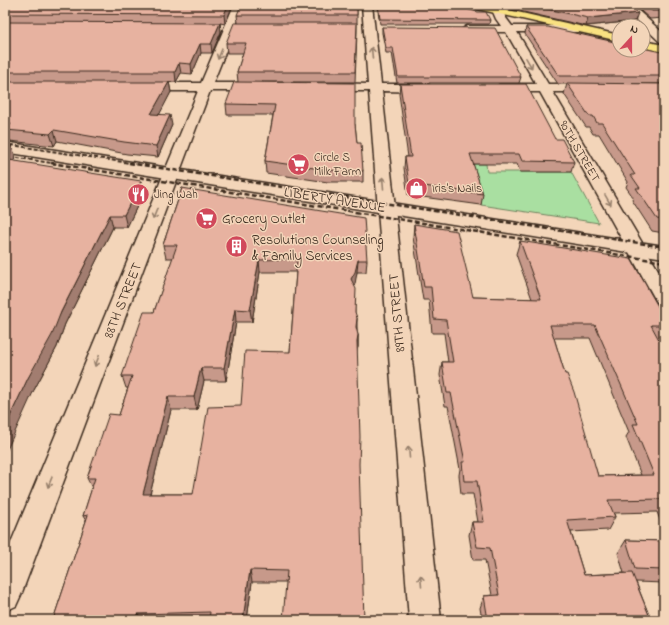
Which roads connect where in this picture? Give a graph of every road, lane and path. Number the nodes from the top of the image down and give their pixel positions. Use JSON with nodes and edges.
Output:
{"nodes":[{"id":1,"x":239,"y":5,"type":"edge"},
{"id":2,"x":367,"y":5,"type":"edge"},
{"id":3,"x":473,"y":5,"type":"edge"},
{"id":4,"x":626,"y":5,"type":"edge"},
{"id":5,"x":497,"y":8,"type":"edge"},
{"id":6,"x":458,"y":29,"type":"edge"},
{"id":7,"x":510,"y":29,"type":"junction"},
{"id":8,"x":578,"y":29,"type":"junction"},
{"id":9,"x":611,"y":36,"type":"edge"},
{"id":10,"x":664,"y":40,"type":"edge"},
{"id":11,"x":651,"y":46,"type":"edge"},
{"id":12,"x":664,"y":48,"type":"edge"},
{"id":13,"x":129,"y":87,"type":"edge"},
{"id":14,"x":206,"y":87,"type":"junction"},
{"id":15,"x":275,"y":87,"type":"edge"},
{"id":16,"x":313,"y":87,"type":"edge"},
{"id":17,"x":375,"y":87,"type":"junction"},
{"id":18,"x":444,"y":88,"type":"edge"},
{"id":19,"x":490,"y":88,"type":"edge"},
{"id":20,"x":544,"y":88,"type":"junction"},
{"id":21,"x":604,"y":88,"type":"edge"},
{"id":22,"x":5,"y":147,"type":"edge"},
{"id":23,"x":172,"y":172,"type":"junction"},
{"id":24,"x":385,"y":207,"type":"junction"},
{"id":25,"x":635,"y":247,"type":"junction"},
{"id":26,"x":664,"y":252,"type":"edge"},
{"id":27,"x":664,"y":297,"type":"edge"},
{"id":28,"x":5,"y":595,"type":"edge"},
{"id":29,"x":425,"y":620,"type":"edge"}],
"edges":[{"from":1,"to":14,"type":"street","name":"88TH STREET","one_way":true},
{"from":17,"to":2,"type":"street","name":"89TH STREET","one_way":true},
{"from":3,"to":5,"type":"main road"},
{"from":4,"to":10,"type":"street"},
{"from":5,"to":7,"type":"street","name":"90TH STREET"},
{"from":5,"to":8,"type":"main road"},
{"from":6,"to":7,"type":"street"},
{"from":7,"to":8,"type":"street"},
{"from":7,"to":20,"type":"street","name":"90TH STREET","one_way":true},
{"from":8,"to":9,"type":"main road"},
{"from":11,"to":12,"type":"main road"},
{"from":13,"to":14,"type":"street"},
{"from":14,"to":15,"type":"street"},
{"from":14,"to":23,"type":"street","name":"88TH STREET"},
{"from":16,"to":17,"type":"street"},
{"from":17,"to":18,"type":"street"},
{"from":24,"to":17,"type":"street","name":"89TH STREET","one_way":true},
{"from":19,"to":20,"type":"street"},
{"from":20,"to":21,"type":"street"},
{"from":20,"to":25,"type":"street","name":"90TH STREET","one_way":true},
{"from":22,"to":23,"type":"street","name":"LIBERTY AVENUE"},
{"from":23,"to":24,"type":"street","name":"LIBERTY AVENUE"},
{"from":23,"to":28,"type":"street","name":"88TH STREET","one_way":true},
{"from":24,"to":25,"type":"street","name":"LIBERTY AVENUE"},
{"from":29,"to":24,"type":"street","name":"89TH STREET","one_way":true},
{"from":25,"to":26,"type":"street","name":"LIBERTY AVENUE"},
{"from":25,"to":27,"type":"street","name":"90TH STREET"}]}
